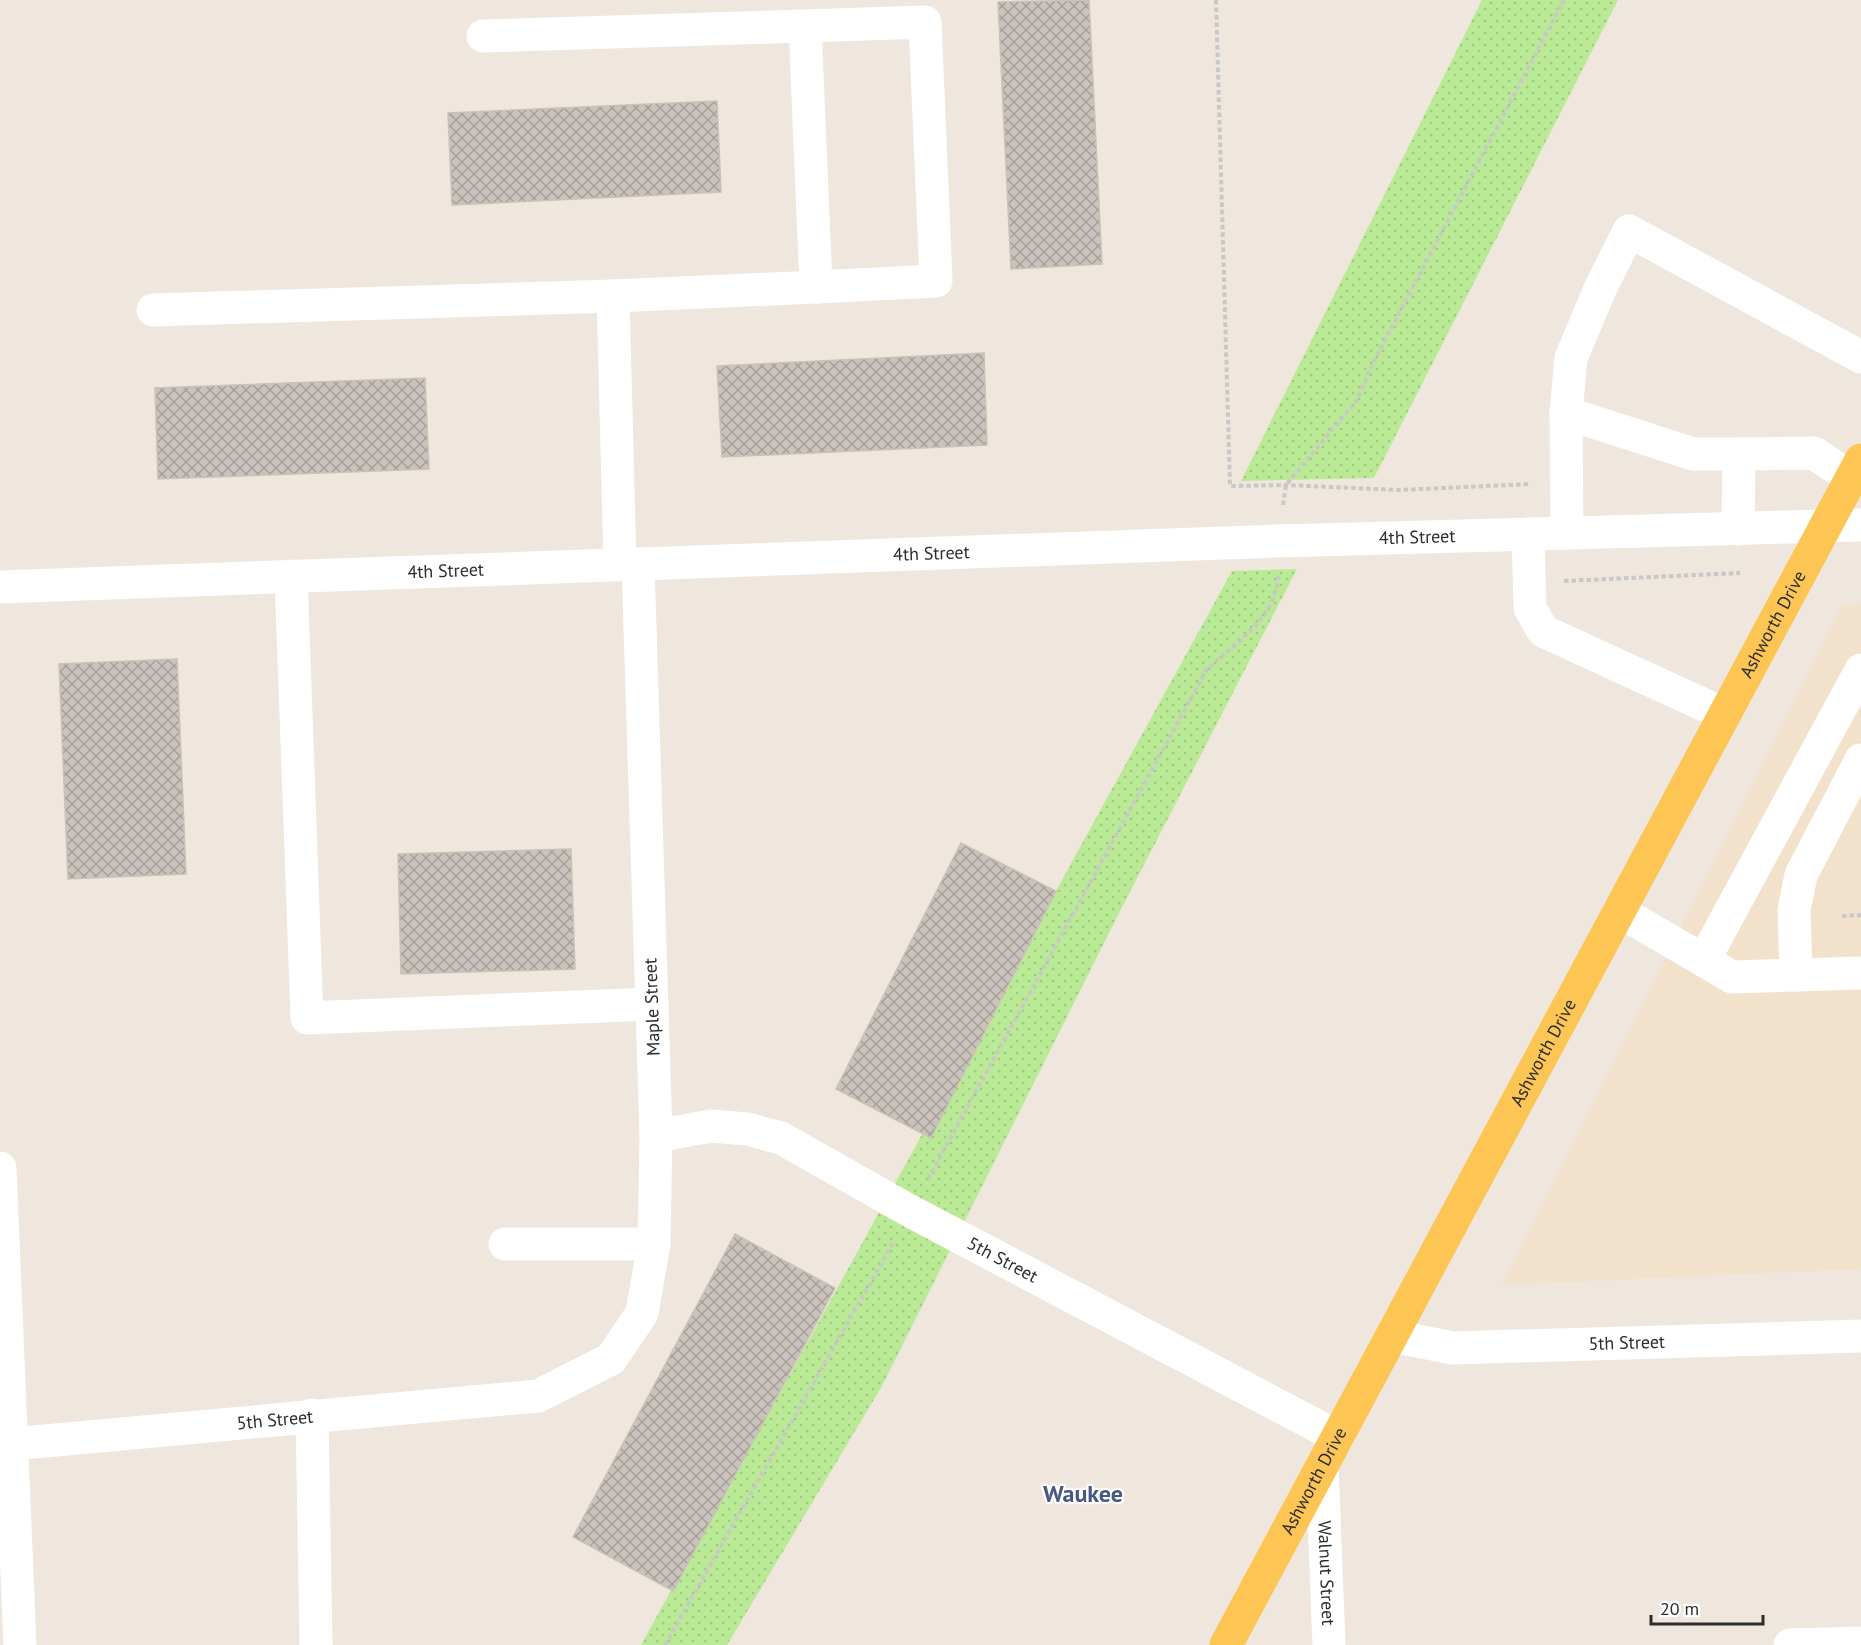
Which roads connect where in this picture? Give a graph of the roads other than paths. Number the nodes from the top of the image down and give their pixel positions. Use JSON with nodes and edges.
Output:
{"nodes":[{"id":1,"x":805,"y":26,"type":"junction"},
{"id":2,"x":483,"y":36,"type":"dead end"},
{"id":3,"x":816,"y":288,"type":"junction"},
{"id":4,"x":613,"y":296,"type":"junction"},
{"id":5,"x":153,"y":310,"type":"dead end"},
{"id":6,"x":1861,"y":357,"type":"edge"},
{"id":7,"x":1566,"y":413,"type":"junction"},
{"id":8,"x":1739,"y":454,"type":"junction"},
{"id":9,"x":1856,"y":469,"type":"edge"},
{"id":10,"x":1861,"y":525,"type":"edge"},
{"id":11,"x":1825,"y":527,"type":"junction"},
{"id":12,"x":1738,"y":529,"type":"junction"},
{"id":13,"x":1545,"y":534,"type":"junction"},
{"id":14,"x":629,"y":564,"type":"junction"},
{"id":15,"x":291,"y":576,"type":"junction"},
{"id":16,"x":0,"y":586,"type":"edge"},
{"id":17,"x":1861,"y":670,"type":"edge"},
{"id":18,"x":1724,"y":714,"type":"junction"},
{"id":19,"x":1861,"y":760,"type":"edge"},
{"id":20,"x":1619,"y":911,"type":"junction"},
{"id":21,"x":1704,"y":960,"type":"junction"},
{"id":22,"x":1861,"y":973,"type":"edge"},
{"id":23,"x":1796,"y":975,"type":"junction"},
{"id":24,"x":652,"y":1004,"type":"junction"},
{"id":25,"x":656,"y":1136,"type":"junction"},
{"id":26,"x":0,"y":1168,"type":"edge"},
{"id":27,"x":505,"y":1244,"type":"dead end"},
{"id":28,"x":654,"y":1244,"type":"junction"},
{"id":29,"x":1392,"y":1336,"type":"junction"},
{"id":30,"x":1861,"y":1336,"type":"edge"},
{"id":31,"x":538,"y":1396,"type":"joint"},
{"id":32,"x":312,"y":1415,"type":"junction"},
{"id":33,"x":1338,"y":1437,"type":"junction"},
{"id":34,"x":12,"y":1444,"type":"junction"},
{"id":35,"x":1322,"y":1465,"type":"junction"},
{"id":36,"x":1844,"y":1644,"type":"edge"},
{"id":37,"x":20,"y":1645,"type":"edge"},
{"id":38,"x":316,"y":1645,"type":"edge"},
{"id":39,"x":1226,"y":1645,"type":"edge"},
{"id":40,"x":1329,"y":1645,"type":"edge"},
{"id":41,"x":1790,"y":1645,"type":"edge"}],
"edges":[{"from":1,"to":2,"type":"street"},
{"from":1,"to":3,"type":"street"},
{"from":1,"to":3,"type":"street"},
{"from":3,"to":4,"type":"street"},
{"from":4,"to":5,"type":"street"},
{"from":4,"to":14,"type":"street","name":"Maple Street"},
{"from":6,"to":7,"type":"street"},
{"from":7,"to":8,"type":"street"},
{"from":7,"to":13,"type":"street"},
{"from":8,"to":9,"type":"street"},
{"from":8,"to":12,"type":"street"},
{"from":9,"to":11,"type":"main road","name":"Ashworth Drive"},
{"from":10,"to":11,"type":"street","name":"4th Street"},
{"from":11,"to":12,"type":"street","name":"4th Street"},
{"from":11,"to":18,"type":"main road","name":"Ashworth Drive"},
{"from":12,"to":13,"type":"street","name":"4th Street"},
{"from":13,"to":14,"type":"street","name":"4th Street"},
{"from":13,"to":18,"type":"street"},
{"from":14,"to":15,"type":"street","name":"4th Street"},
{"from":14,"to":24,"type":"street","name":"Maple Street"},
{"from":15,"to":16,"type":"street","name":"4th Street"},
{"from":15,"to":24,"type":"street"},
{"from":17,"to":21,"type":"street"},
{"from":18,"to":20,"type":"main road","name":"Ashworth Drive"},
{"from":19,"to":23,"type":"street"},
{"from":20,"to":21,"type":"street"},
{"from":20,"to":29,"type":"main road","name":"Ashworth Drive"},
{"from":21,"to":23,"type":"street"},
{"from":22,"to":23,"type":"street"},
{"from":24,"to":25,"type":"street","name":"Maple Street"},
{"from":25,"to":28,"type":"street","name":"Maple Street"},
{"from":25,"to":33,"type":"street","name":"5th Street"},
{"from":26,"to":34,"type":"street"},
{"from":27,"to":28,"type":"street"},
{"from":28,"to":31,"type":"street","name":"Maple Street"},
{"from":29,"to":30,"type":"street","name":"5th Street"},
{"from":29,"to":33,"type":"main road","name":"Ashworth Drive"},
{"from":31,"to":32,"type":"street","name":"5th Street"},
{"from":32,"to":34,"type":"street","name":"5th Street"},
{"from":32,"to":38,"type":"street"},
{"from":33,"to":35,"type":"main road","name":"Ashworth Drive"},
{"from":34,"to":37,"type":"street"},
{"from":35,"to":39,"type":"main road","name":"Ashworth Drive"},
{"from":35,"to":40,"type":"street","name":"Walnut Street"},
{"from":36,"to":41,"type":"street"}]}
